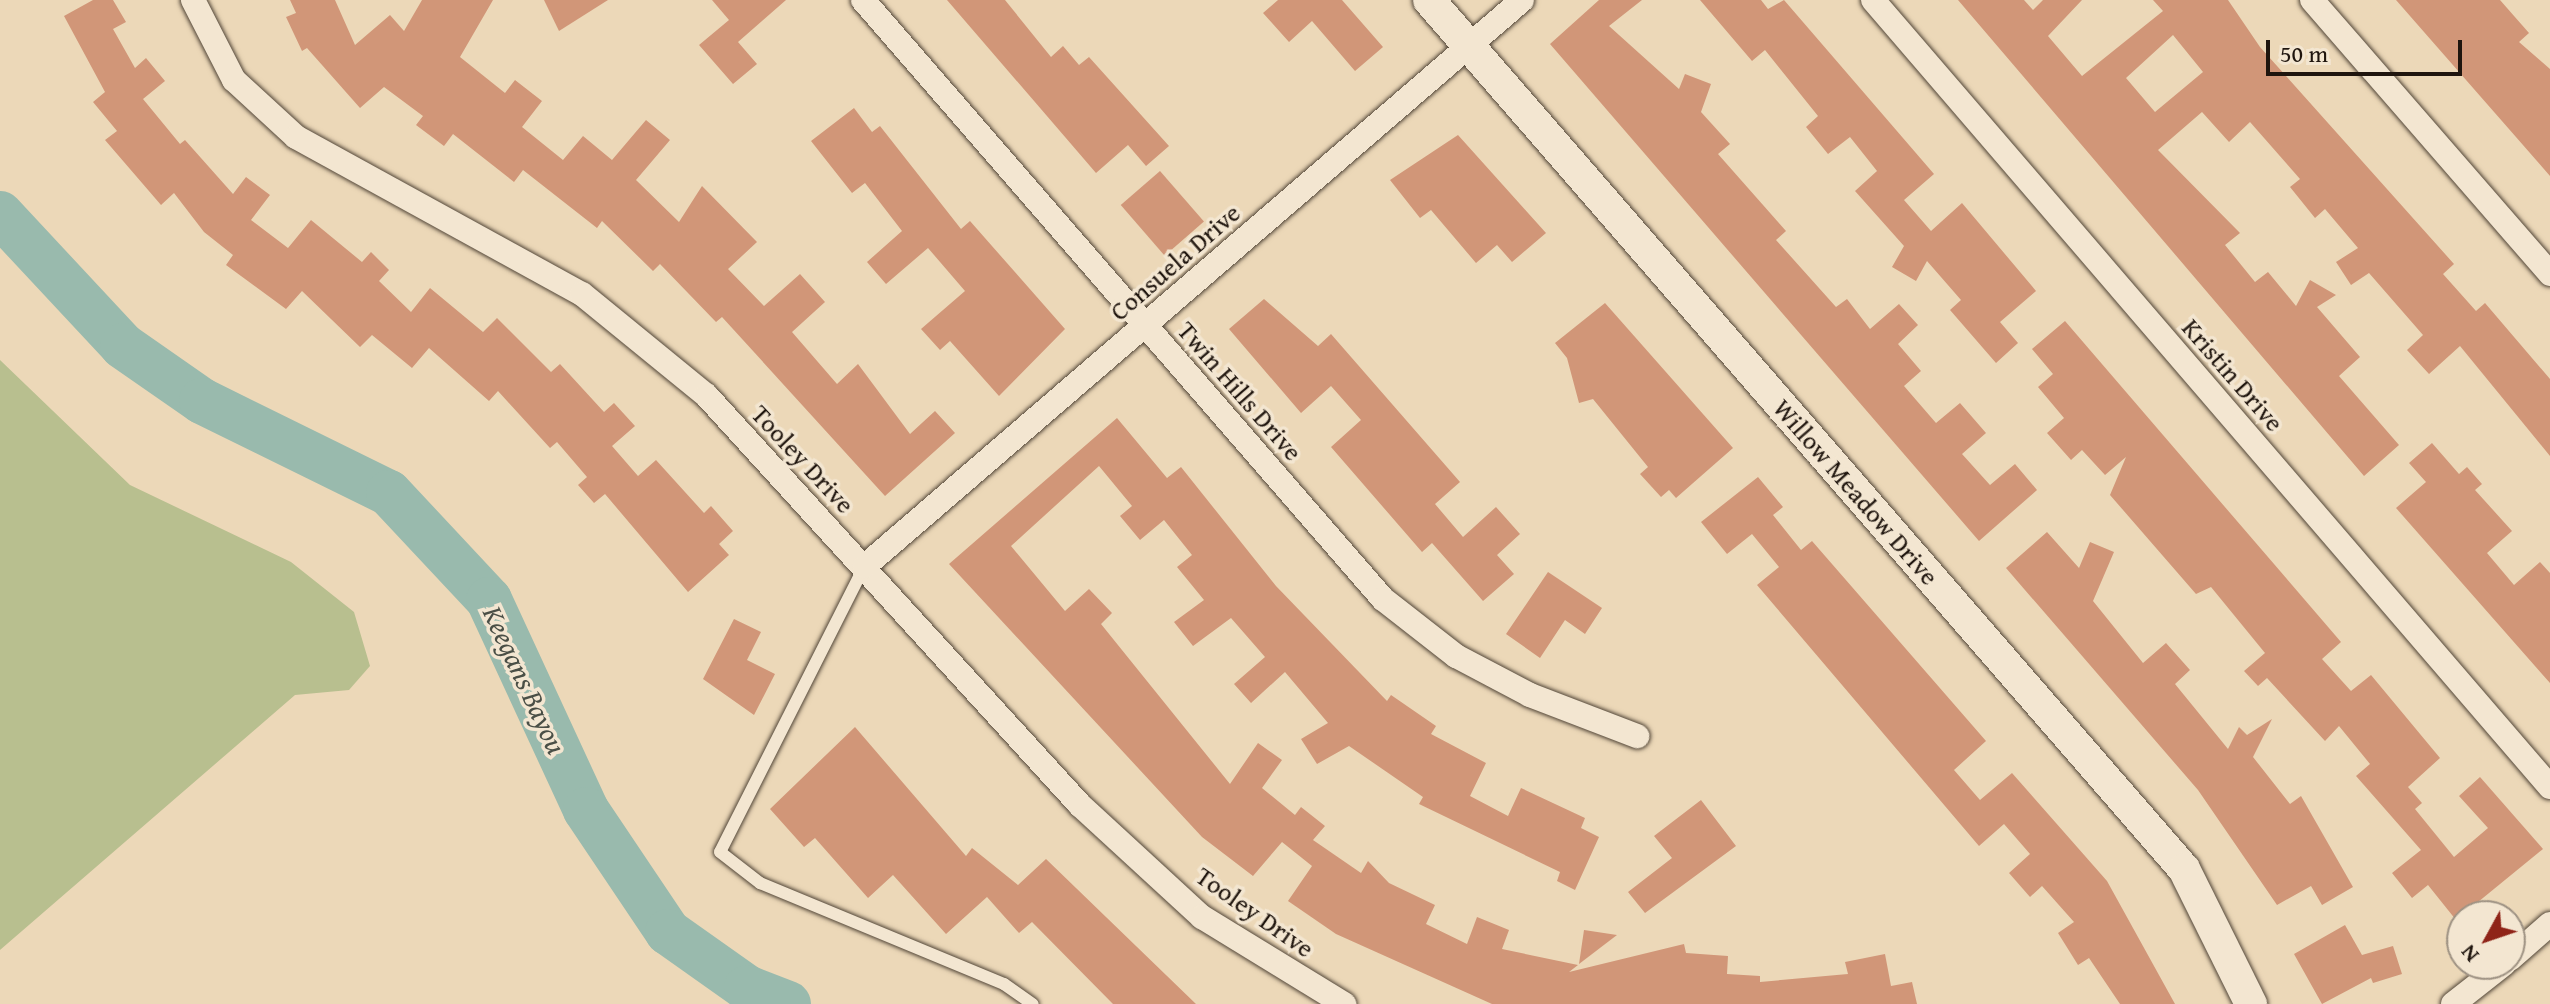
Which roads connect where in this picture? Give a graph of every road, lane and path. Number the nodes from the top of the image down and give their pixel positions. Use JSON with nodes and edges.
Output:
{"nodes":[{"id":1,"x":193,"y":0,"type":"edge"},
{"id":2,"x":863,"y":0,"type":"edge"},
{"id":3,"x":1429,"y":0,"type":"edge"},
{"id":4,"x":1522,"y":0,"type":"edge"},
{"id":5,"x":1873,"y":0,"type":"edge"},
{"id":6,"x":2312,"y":0,"type":"edge"},
{"id":7,"x":1469,"y":46,"type":"junction"},
{"id":8,"x":2550,"y":274,"type":"edge"},
{"id":9,"x":1146,"y":324,"type":"junction"},
{"id":10,"x":865,"y":566,"type":"junction"},
{"id":11,"x":1637,"y":736,"type":"dead end"},
{"id":12,"x":2550,"y":787,"type":"edge"},
{"id":13,"x":2550,"y":924,"type":"edge"},
{"id":14,"x":2526,"y":945,"type":"edge"},
{"id":15,"x":2484,"y":980,"type":"edge"},
{"id":16,"x":1033,"y":1004,"type":"edge"},
{"id":17,"x":1344,"y":1004,"type":"edge"},
{"id":18,"x":2251,"y":1004,"type":"edge"},
{"id":19,"x":2453,"y":1004,"type":"edge"}],
"edges":[{"from":1,"to":10,"type":"street","name":"Tooley Drive"},
{"from":2,"to":9,"type":"street","name":"Twin Hills Drive"},
{"from":3,"to":7,"type":"street","name":"Willow Meadow Drive"},
{"from":4,"to":7,"type":"street","name":"Consuela Drive"},
{"from":5,"to":12,"type":"street","name":"Kristin Drive"},
{"from":6,"to":8,"type":"street"},
{"from":7,"to":9,"type":"street","name":"Consuela Drive"},
{"from":7,"to":18,"type":"street","name":"Willow Meadow Drive"},
{"from":9,"to":10,"type":"street","name":"Consuela Drive"},
{"from":9,"to":11,"type":"street","name":"Twin Hills Drive"},
{"from":10,"to":16,"type":"lane"},
{"from":10,"to":17,"type":"street","name":"Tooley Drive"},
{"from":13,"to":14,"type":"street"},
{"from":15,"to":19,"type":"street"}]}
